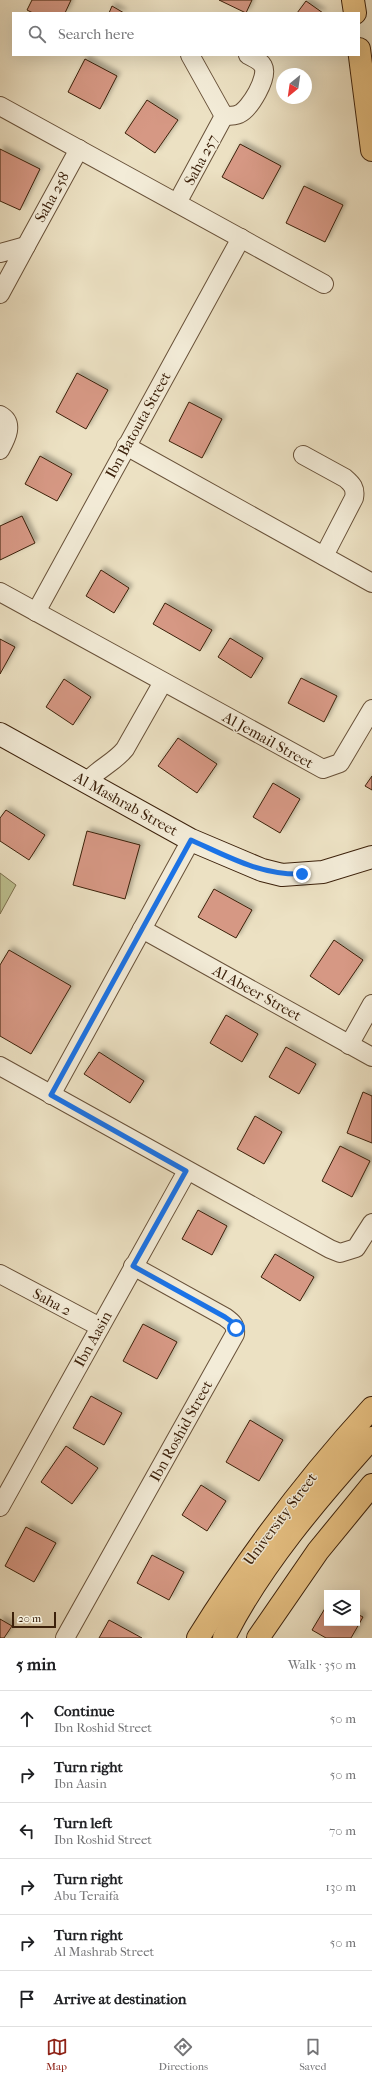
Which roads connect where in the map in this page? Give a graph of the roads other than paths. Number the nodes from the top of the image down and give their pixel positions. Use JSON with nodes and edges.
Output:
{"nodes":[{"id":1,"x":353,"y":0,"type":"edge"},
{"id":2,"x":355,"y":12,"type":"edge"},
{"id":3,"x":191,"y":56,"type":"edge"},
{"id":4,"x":250,"y":56,"type":"edge"},
{"id":5,"x":360,"y":56,"type":"edge"},
{"id":6,"x":0,"y":106,"type":"edge"},
{"id":7,"x":224,"y":116,"type":"junction"},
{"id":8,"x":79,"y":149,"type":"junction"},
{"id":9,"x":372,"y":150,"type":"edge"},
{"id":10,"x":177,"y":203,"type":"junction"},
{"id":11,"x":241,"y":238,"type":"junction"},
{"id":12,"x":26,"y":246,"type":"junction"},
{"id":13,"x":0,"y":253,"type":"edge"},
{"id":14,"x":324,"y":284,"type":"dead end"},
{"id":15,"x":0,"y":294,"type":"edge"},
{"id":16,"x":0,"y":415,"type":"edge"},
{"id":17,"x":126,"y":446,"type":"junction"},
{"id":18,"x":0,"y":450,"type":"edge"},
{"id":19,"x":303,"y":455,"type":"dead end"},
{"id":20,"x":324,"y":556,"type":"junction"},
{"id":21,"x":372,"y":583,"type":"edge"},
{"id":22,"x":0,"y":592,"type":"edge"},
{"id":23,"x":36,"y":612,"type":"junction"},
{"id":24,"x":163,"y":682,"type":"junction"},
{"id":25,"x":372,"y":709,"type":"edge"},
{"id":26,"x":0,"y":734,"type":"edge"},
{"id":27,"x":86,"y":782,"type":"junction"},
{"id":28,"x":191,"y":840,"type":"junction"},
{"id":29,"x":372,"y":857,"type":"edge"},
{"id":30,"x":142,"y":929,"type":"junction"},
{"id":31,"x":372,"y":1004,"type":"edge"},
{"id":32,"x":349,"y":1045,"type":"junction"},
{"id":33,"x":372,"y":1058,"type":"edge"},
{"id":34,"x":0,"y":1066,"type":"edge"},
{"id":35,"x":51,"y":1095,"type":"junction"},
{"id":36,"x":186,"y":1171,"type":"junction"},
{"id":37,"x":372,"y":1223,"type":"edge"},
{"id":38,"x":133,"y":1266,"type":"junction"},
{"id":39,"x":1,"y":1277,"type":"edge"},
{"id":40,"x":100,"y":1327,"type":"junction"},
{"id":41,"x":372,"y":1408,"type":"edge"},
{"id":42,"x":372,"y":1438,"type":"edge"},
{"id":43,"x":372,"y":1485,"type":"edge"},
{"id":44,"x":0,"y":1507,"type":"edge"},
{"id":45,"x":65,"y":1638,"type":"edge"},
{"id":46,"x":198,"y":1638,"type":"edge"},
{"id":47,"x":224,"y":1638,"type":"edge"},
{"id":48,"x":258,"y":1638,"type":"edge"}],
"edges":[{"from":1,"to":2,"type":"main road"},
{"from":3,"to":7,"type":"street","name":"Saha 257"},
{"from":4,"to":7,"type":"street","name":"Saha 257"},
{"from":5,"to":9,"type":"main road"},
{"from":6,"to":8,"type":"street"},
{"from":7,"to":10,"type":"street","name":"Saha 257"},
{"from":8,"to":10,"type":"street"},
{"from":8,"to":12,"type":"street","name":"Saha 258"},
{"from":10,"to":11,"type":"street"},
{"from":11,"to":14,"type":"street"},
{"from":11,"to":17,"type":"street","name":"Ibn Batouta Street"},
{"from":12,"to":13,"type":"street"},
{"from":12,"to":15,"type":"street","name":"Saha 258"},
{"from":16,"to":18,"type":"street"},
{"from":17,"to":20,"type":"street"},
{"from":17,"to":23,"type":"street","name":"Ibn Batouta Street"},
{"from":19,"to":20,"type":"street"},
{"from":20,"to":21,"type":"street"},
{"from":22,"to":23,"type":"street","name":"Al Jemail Street"},
{"from":23,"to":24,"type":"street","name":"Al Jemail Street"},
{"from":24,"to":25,"type":"street","name":"Al Jemail Street"},
{"from":24,"to":27,"type":"street"},
{"from":26,"to":27,"type":"street","name":"Al Mashrab Street"},
{"from":27,"to":28,"type":"street","name":"Al Mashrab Street"},
{"from":28,"to":29,"type":"street","name":"Al Mashrab Street"},
{"from":28,"to":30,"type":"street"},
{"from":30,"to":32,"type":"street","name":"Al Abeer Street"},
{"from":30,"to":35,"type":"street"},
{"from":31,"to":32,"type":"street"},
{"from":32,"to":33,"type":"street","name":"Al Abeer Street"},
{"from":34,"to":35,"type":"street"},
{"from":35,"to":36,"type":"street"},
{"from":36,"to":37,"type":"street"},
{"from":36,"to":38,"type":"street","name":"Ibn Aasin"},
{"from":38,"to":40,"type":"street","name":"Ibn Aasin"},
{"from":38,"to":45,"type":"street","name":"Ibn Roshid Street"},
{"from":39,"to":40,"type":"street","name":"Saha 2"},
{"from":40,"to":44,"type":"street","name":"Ibn Aasin"},
{"from":41,"to":46,"type":"main road","name":"University Street"},
{"from":42,"to":47,"type":"main road"},
{"from":43,"to":48,"type":"main road"}]}
